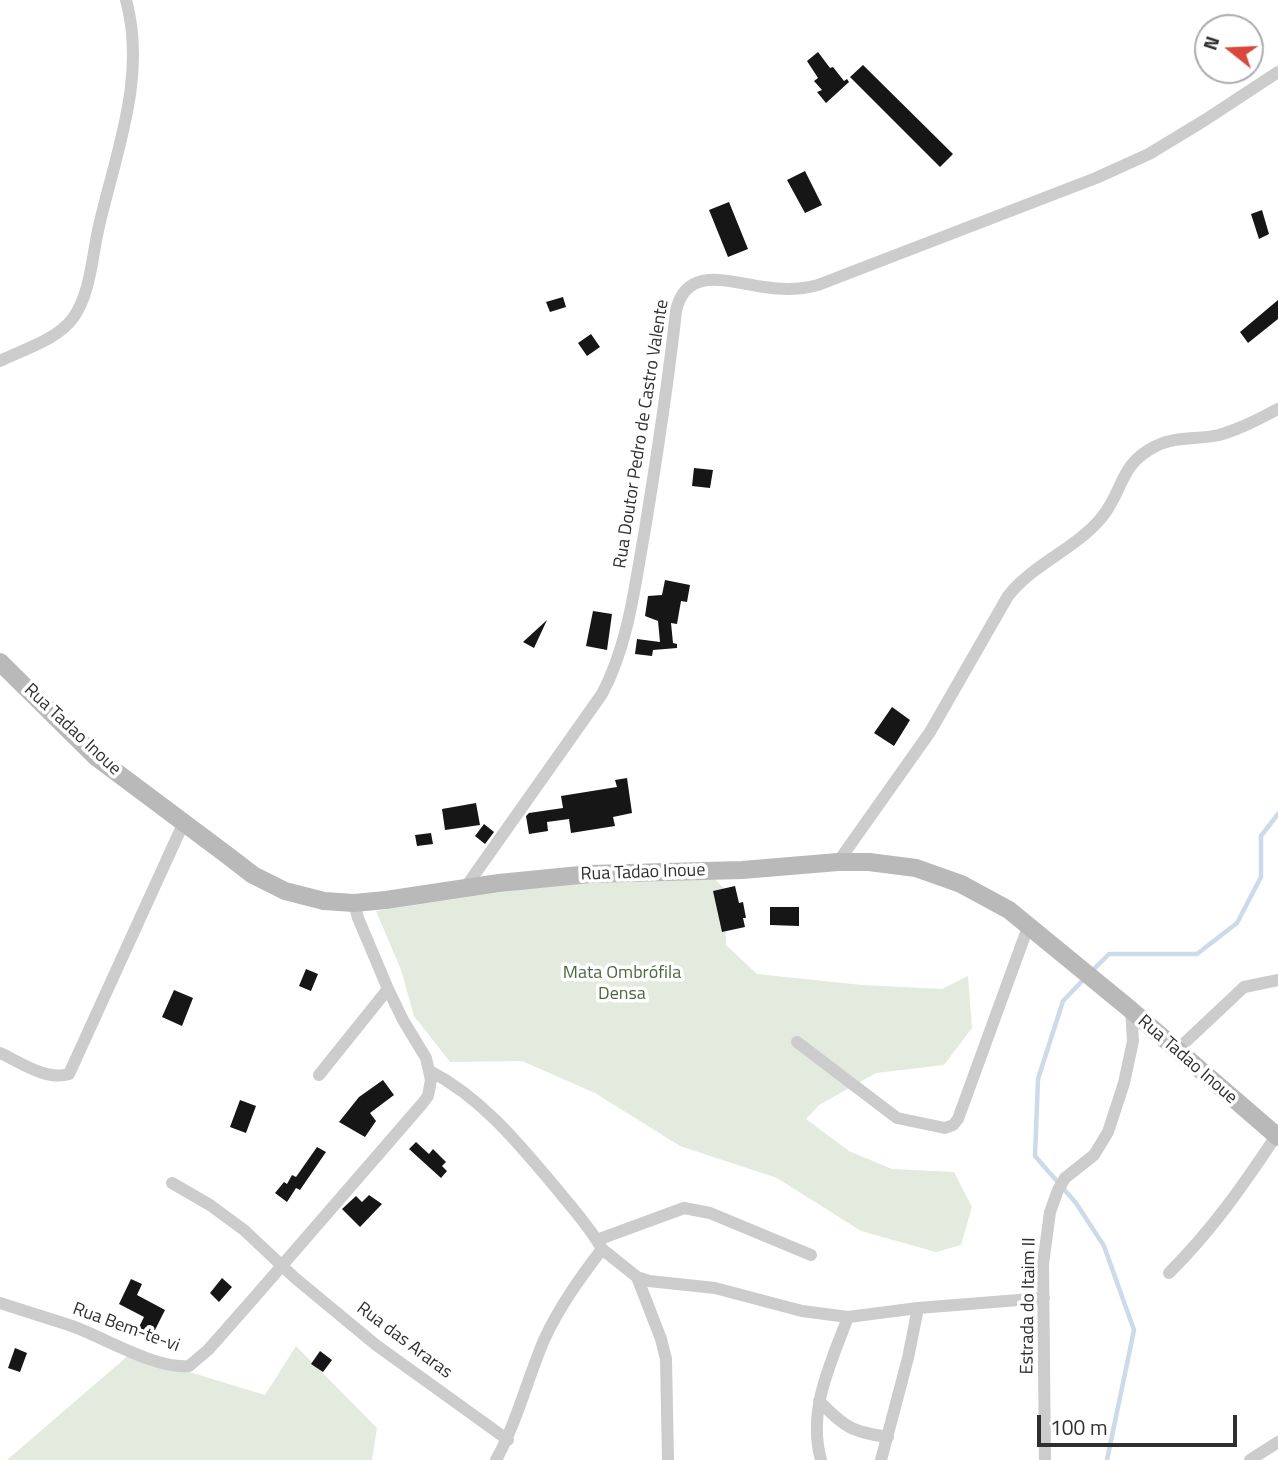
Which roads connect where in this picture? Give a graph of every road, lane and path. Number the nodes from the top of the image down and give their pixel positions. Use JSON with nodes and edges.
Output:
{"nodes":[{"id":1,"x":126,"y":0,"type":"edge"},
{"id":2,"x":1278,"y":72,"type":"edge"},
{"id":3,"x":0,"y":360,"type":"edge"},
{"id":4,"x":1278,"y":409,"type":"edge"},
{"id":5,"x":0,"y":662,"type":"edge"},
{"id":6,"x":184,"y":822,"type":"junction"},
{"id":7,"x":838,"y":862,"type":"junction"},
{"id":8,"x":465,"y":888,"type":"junction"},
{"id":9,"x":354,"y":903,"type":"junction"},
{"id":10,"x":1028,"y":927,"type":"junction"},
{"id":11,"x":1278,"y":980,"type":"edge"},
{"id":12,"x":388,"y":989,"type":"junction"},
{"id":13,"x":1131,"y":1010,"type":"junction"},
{"id":14,"x":797,"y":1042,"type":"dead end"},
{"id":15,"x":1177,"y":1050,"type":"junction"},
{"id":16,"x":0,"y":1053,"type":"edge"},
{"id":17,"x":430,"y":1071,"type":"junction"},
{"id":18,"x":319,"y":1075,"type":"dead end"},
{"id":19,"x":1277,"y":1137,"type":"edge"},
{"id":20,"x":172,"y":1183,"type":"dead end"},
{"id":21,"x":599,"y":1245,"type":"junction"},
{"id":22,"x":811,"y":1255,"type":"dead end"},
{"id":23,"x":283,"y":1266,"type":"junction"},
{"id":24,"x":1169,"y":1273,"type":"dead end"},
{"id":25,"x":637,"y":1277,"type":"junction"},
{"id":26,"x":1044,"y":1298,"type":"junction"},
{"id":27,"x":0,"y":1303,"type":"edge"},
{"id":28,"x":918,"y":1308,"type":"junction"},
{"id":29,"x":848,"y":1317,"type":"junction"},
{"id":30,"x":819,"y":1401,"type":"junction"},
{"id":31,"x":888,"y":1437,"type":"junction"},
{"id":32,"x":508,"y":1440,"type":"junction"},
{"id":33,"x":1278,"y":1442,"type":"edge"},
{"id":34,"x":496,"y":1460,"type":"edge"},
{"id":35,"x":668,"y":1460,"type":"edge"},
{"id":36,"x":821,"y":1460,"type":"edge"},
{"id":37,"x":881,"y":1460,"type":"edge"},
{"id":38,"x":1045,"y":1460,"type":"edge"},
{"id":39,"x":1250,"y":1460,"type":"edge"}],
"edges":[{"from":1,"to":3,"type":"street"},
{"from":2,"to":8,"type":"street","name":"Rua Doutor Pedro de Castro Valente"},
{"from":4,"to":7,"type":"street"},
{"from":5,"to":6,"type":"street","name":"Rua Tadao Inoue"},
{"from":6,"to":9,"type":"street","name":"Rua Tadao Inoue"},
{"from":6,"to":16,"type":"street"},
{"from":7,"to":8,"type":"street","name":"Rua Tadao Inoue"},
{"from":7,"to":10,"type":"street","name":"Rua Tadao Inoue"},
{"from":8,"to":9,"type":"street","name":"Rua Tadao Inoue"},
{"from":9,"to":12,"type":"street"},
{"from":10,"to":13,"type":"street","name":"Rua Tadao Inoue"},
{"from":10,"to":14,"type":"street"},
{"from":11,"to":15,"type":"street"},
{"from":12,"to":17,"type":"street"},
{"from":12,"to":18,"type":"street"},
{"from":13,"to":15,"type":"street","name":"Rua Tadao Inoue"},
{"from":13,"to":26,"type":"street","name":"Estrada do Itaim II"},
{"from":15,"to":19,"type":"street","name":"Rua Tadao Inoue"},
{"from":17,"to":21,"type":"street"},
{"from":17,"to":23,"type":"street"},
{"from":19,"to":24,"type":"street"},
{"from":20,"to":23,"type":"street","name":"Rua das Araras"},
{"from":21,"to":22,"type":"street"},
{"from":21,"to":25,"type":"street"},
{"from":21,"to":32,"type":"street"},
{"from":23,"to":27,"type":"street","name":"Rua Bem-te-vi"},
{"from":23,"to":32,"type":"street","name":"Rua das Araras"},
{"from":25,"to":29,"type":"street"},
{"from":25,"to":35,"type":"street"},
{"from":26,"to":28,"type":"street"},
{"from":26,"to":38,"type":"street","name":"Estrada do Itaim II"},
{"from":28,"to":29,"type":"street"},
{"from":28,"to":31,"type":"street"},
{"from":29,"to":30,"type":"street"},
{"from":30,"to":31,"type":"street"},
{"from":30,"to":36,"type":"street"},
{"from":31,"to":37,"type":"street"},
{"from":32,"to":34,"type":"street"},
{"from":33,"to":39,"type":"street"}]}
